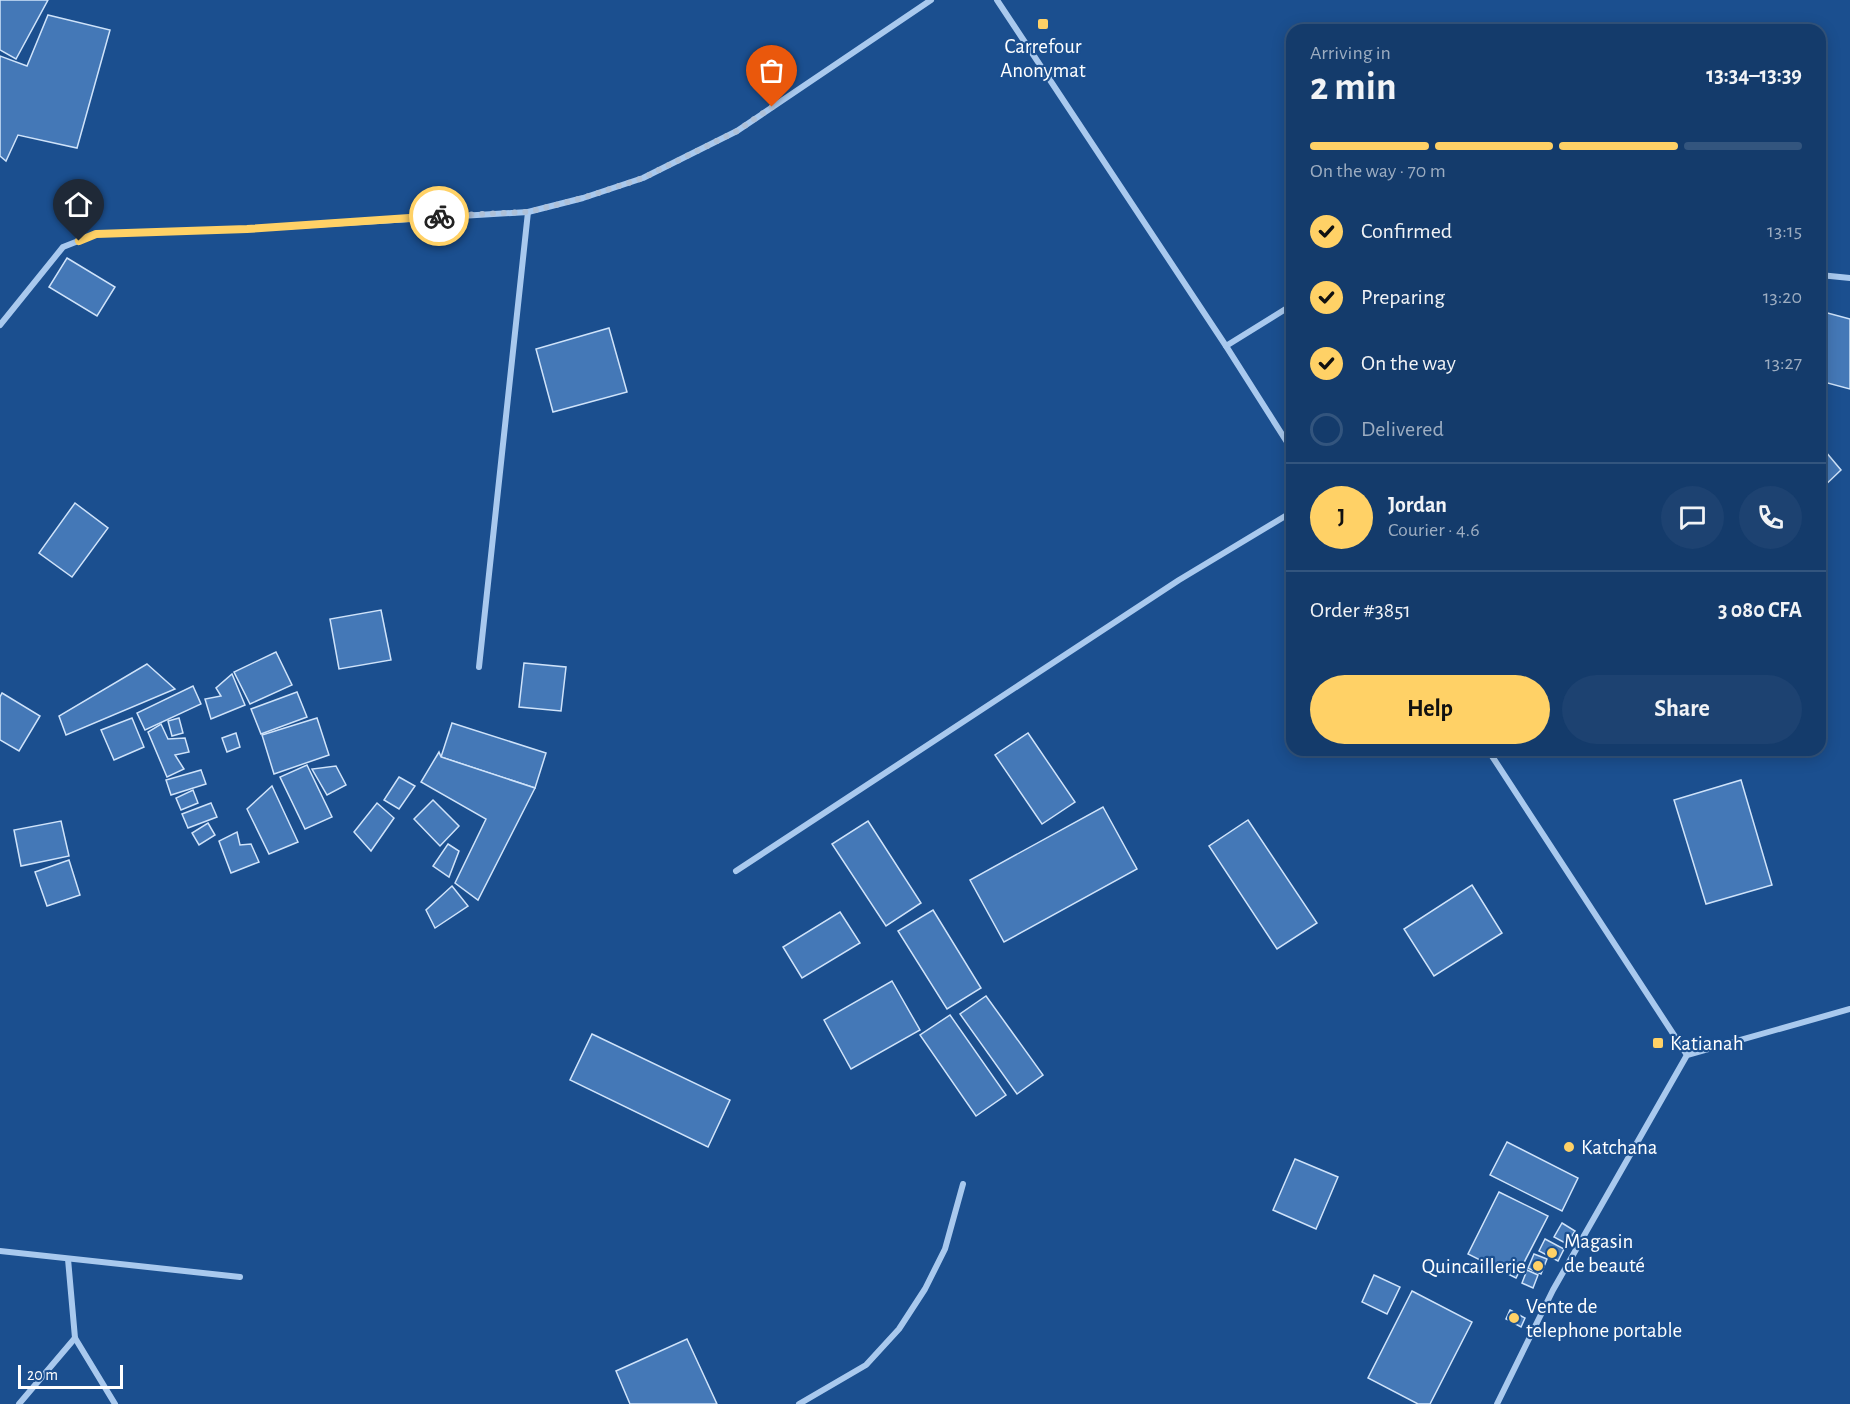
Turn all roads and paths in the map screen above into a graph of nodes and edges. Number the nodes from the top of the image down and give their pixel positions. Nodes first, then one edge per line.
1 (931, 0) edge
2 (997, 0) edge
3 (528, 212) junction
4 (1826, 276) edge
5 (1850, 278) edge
6 (1286, 309) edge
7 (0, 325) edge
8 (1226, 346) junction
9 (1286, 441) edge
10 (1286, 516) edge
11 (479, 667) dead end
12 (1492, 756) edge
13 (736, 871) dead end
14 (1850, 1009) edge
15 (1687, 1055) junction
16 (963, 1184) dead end
17 (0, 1251) edge
18 (68, 1259) junction
19 (240, 1277) dead end
20 (75, 1338) junction
21 (19, 1404) edge
22 (115, 1404) edge
23 (799, 1404) edge
24 (1497, 1404) edge

1 - 3 street
2 - 8 street
3 - 7 street
3 - 11 street
4 - 5 street
6 - 8 street
8 - 9 street
10 - 13 street
12 - 15 street
14 - 15 street
15 - 24 street
16 - 23 street
17 - 18 street
18 - 19 street
18 - 20 street
20 - 21 street
20 - 22 street

